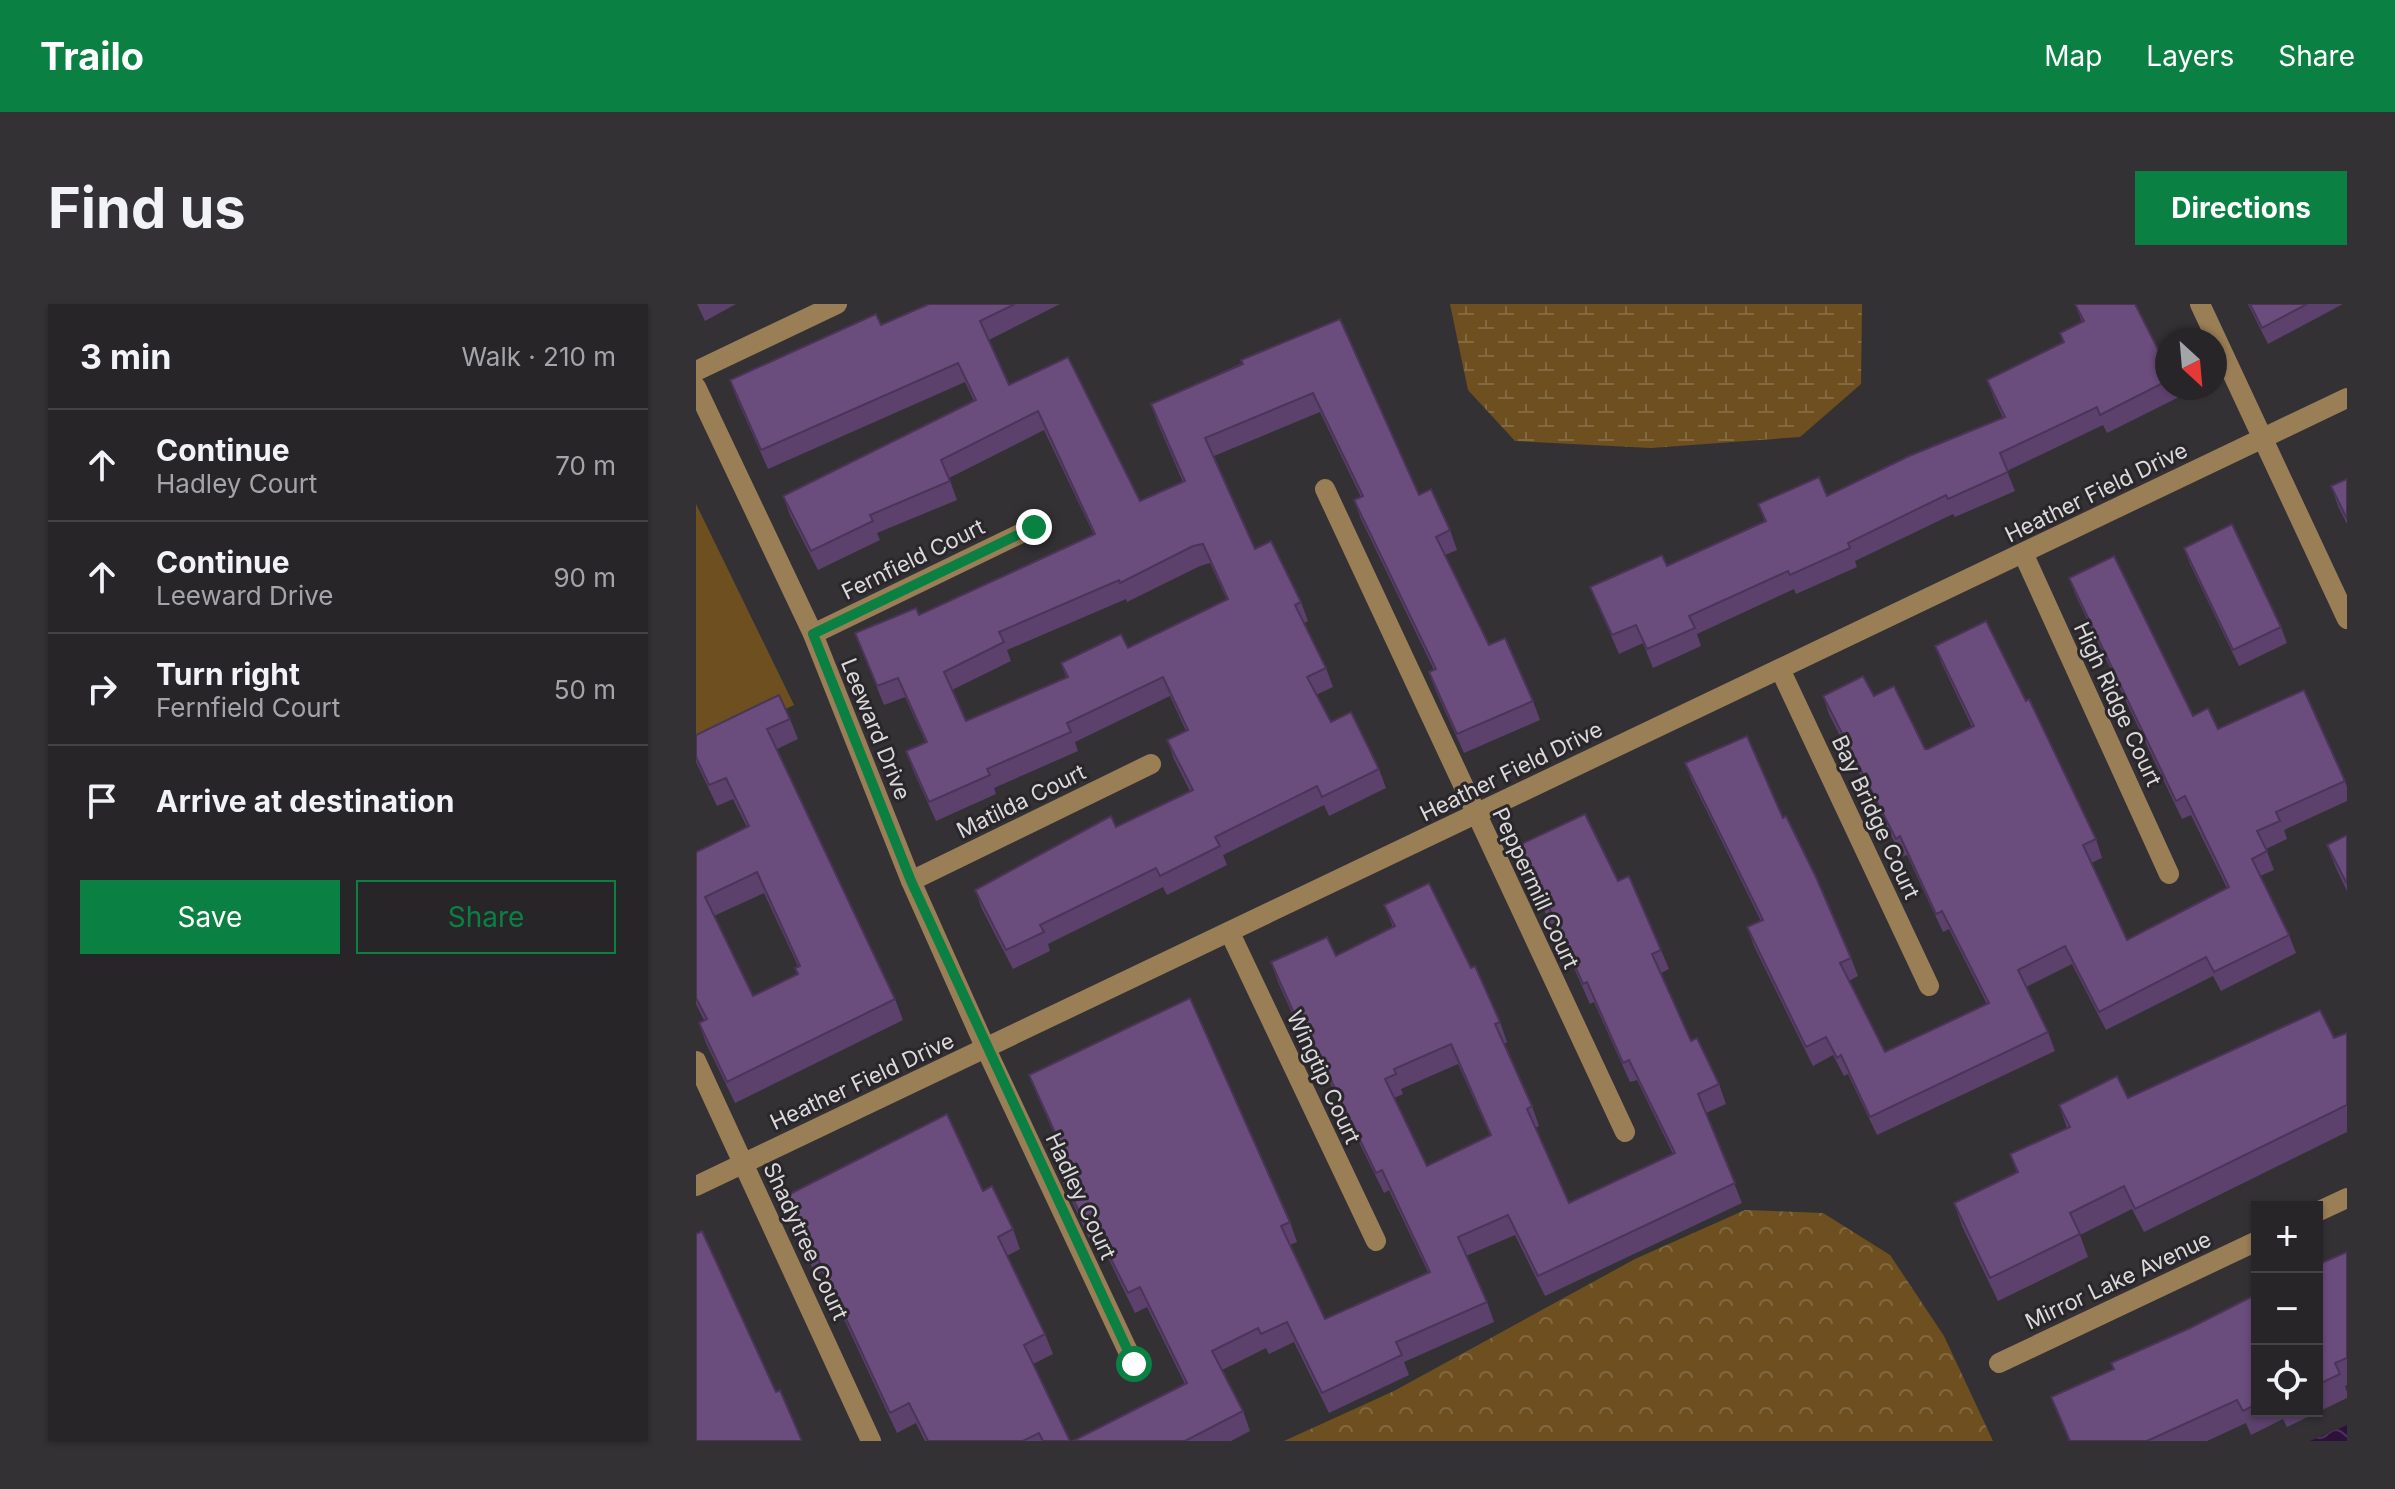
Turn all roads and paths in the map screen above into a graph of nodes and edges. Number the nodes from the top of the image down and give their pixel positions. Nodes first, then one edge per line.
1 (837, 304) edge
2 (2200, 304) edge
3 (696, 371) edge
4 (696, 387) edge
5 (2347, 398) edge
6 (2264, 438) junction
7 (1325, 489) dead end
8 (1034, 527) dead end
9 (2023, 553) junction
10 (2347, 619) edge
11 (813, 634) junction
12 (1780, 669) junction
13 (1151, 764) dead end
14 (1475, 815) junction
15 (2169, 874) dead end
16 (911, 881) junction
17 (1230, 933) junction
18 (1929, 986) dead end
19 (986, 1049) junction
20 (696, 1061) edge
21 (1625, 1132) dead end
22 (744, 1163) junction
23 (696, 1186) edge
24 (2347, 1198) edge
25 (2323, 1209) edge
26 (1376, 1241) dead end
27 (2251, 1244) edge
28 (1999, 1363) dead end
29 (1134, 1364) dead end
30 (871, 1441) edge

1 - 3 street
2 - 6 street
4 - 11 street, Leeward Drive
5 - 6 street, Heather Field Drive
6 - 9 street, Heather Field Drive
6 - 10 street
7 - 14 street, Peppermill Court
8 - 11 street, Fernfield Court
9 - 12 street, Heather Field Drive
9 - 15 street, High Ridge Court
11 - 16 street, Leeward Drive
12 - 14 street, Heather Field Drive
12 - 18 street, Bay Bridge Court
13 - 16 street, Matilda Court
14 - 17 street, Heather Field Drive
14 - 21 street, Peppermill Court
16 - 19 street, Leeward Drive
17 - 19 street, Heather Field Drive
17 - 26 street, Wingtip Court
19 - 22 street, Heather Field Drive
19 - 29 street, Hadley Court
20 - 22 street, Shadytree Court
22 - 23 street, Heather Field Drive
22 - 30 street, Shadytree Court
24 - 25 street
27 - 28 street, Mirror Lake Avenue

